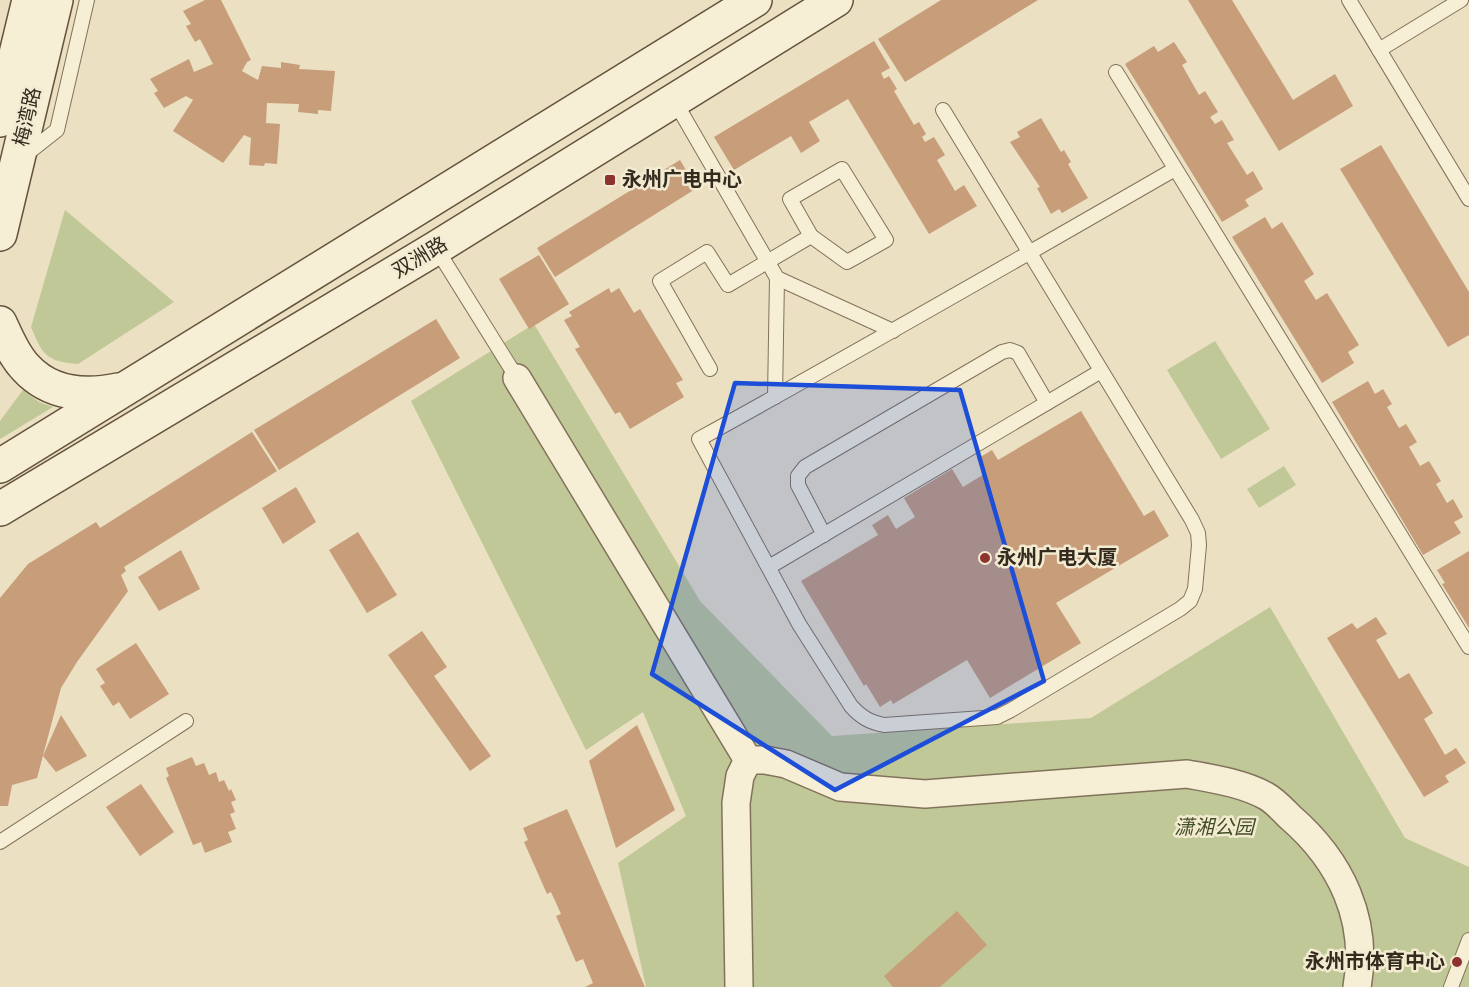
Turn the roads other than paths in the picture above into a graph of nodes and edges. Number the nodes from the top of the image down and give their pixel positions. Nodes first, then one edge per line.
1 (29, 0) edge
2 (56, 0) edge
3 (87, 0) edge
4 (754, 0) edge
5 (836, 0) edge
6 (1349, 0) edge
7 (1461, 0) edge
8 (1379, 50) junction
9 (1116, 72) dead end
10 (674, 100) junction
11 (943, 110) dead end
12 (0, 120) edge
13 (17, 161) junction
14 (1175, 169) junction
15 (1469, 199) edge
16 (0, 234) edge
17 (811, 236) junction
18 (436, 248) junction
19 (1029, 253) junction
20 (768, 261) junction
21 (777, 278) junction
22 (0, 323) edge
23 (231, 323) junction
24 (893, 331) junction
25 (252, 358) junction
26 (710, 369) dead end
27 (1101, 371) junction
28 (517, 378) joint
29 (128, 387) junction
30 (775, 397) junction
31 (1047, 403) junction
32 (0, 466) edge
33 (0, 509) edge
34 (824, 535) junction
35 (769, 567) junction
36 (1469, 647) edge
37 (186, 720) dead end
38 (748, 760) junction
39 (0, 842) edge
40 (1469, 940) edge
41 (739, 987) edge
42 (1356, 987) edge
43 (1451, 987) edge

1 - 12 main road, 梅湾路
2 - 13 main road, 梅湾路
3 - 13 lane
4 - 23 main road
5 - 10 main road, 双洲路
6 - 8 lane
7 - 8 lane
8 - 15 lane
9 - 14 lane
10 - 18 main road, 双洲路
10 - 20 lane
11 - 19 lane
13 - 16 main road, 梅湾路
14 - 19 lane
14 - 36 lane
17 - 17 lane
17 - 20 lane
18 - 25 main road, 双洲路
18 - 28 lane
19 - 24 lane
19 - 27 lane
20 - 21 lane
20 - 26 lane
21 - 24 lane
21 - 30 lane
22 - 29 main road
23 - 25 main road
23 - 29 main road
24 - 30 lane
25 - 33 main road, 双洲路
27 - 31 lane
27 - 35 lane
28 - 38 street
29 - 32 main road
30 - 35 lane
31 - 34 lane
31 - 34 lane
34 - 35 lane
37 - 39 lane
38 - 41 street
38 - 42 street
40 - 43 lane

